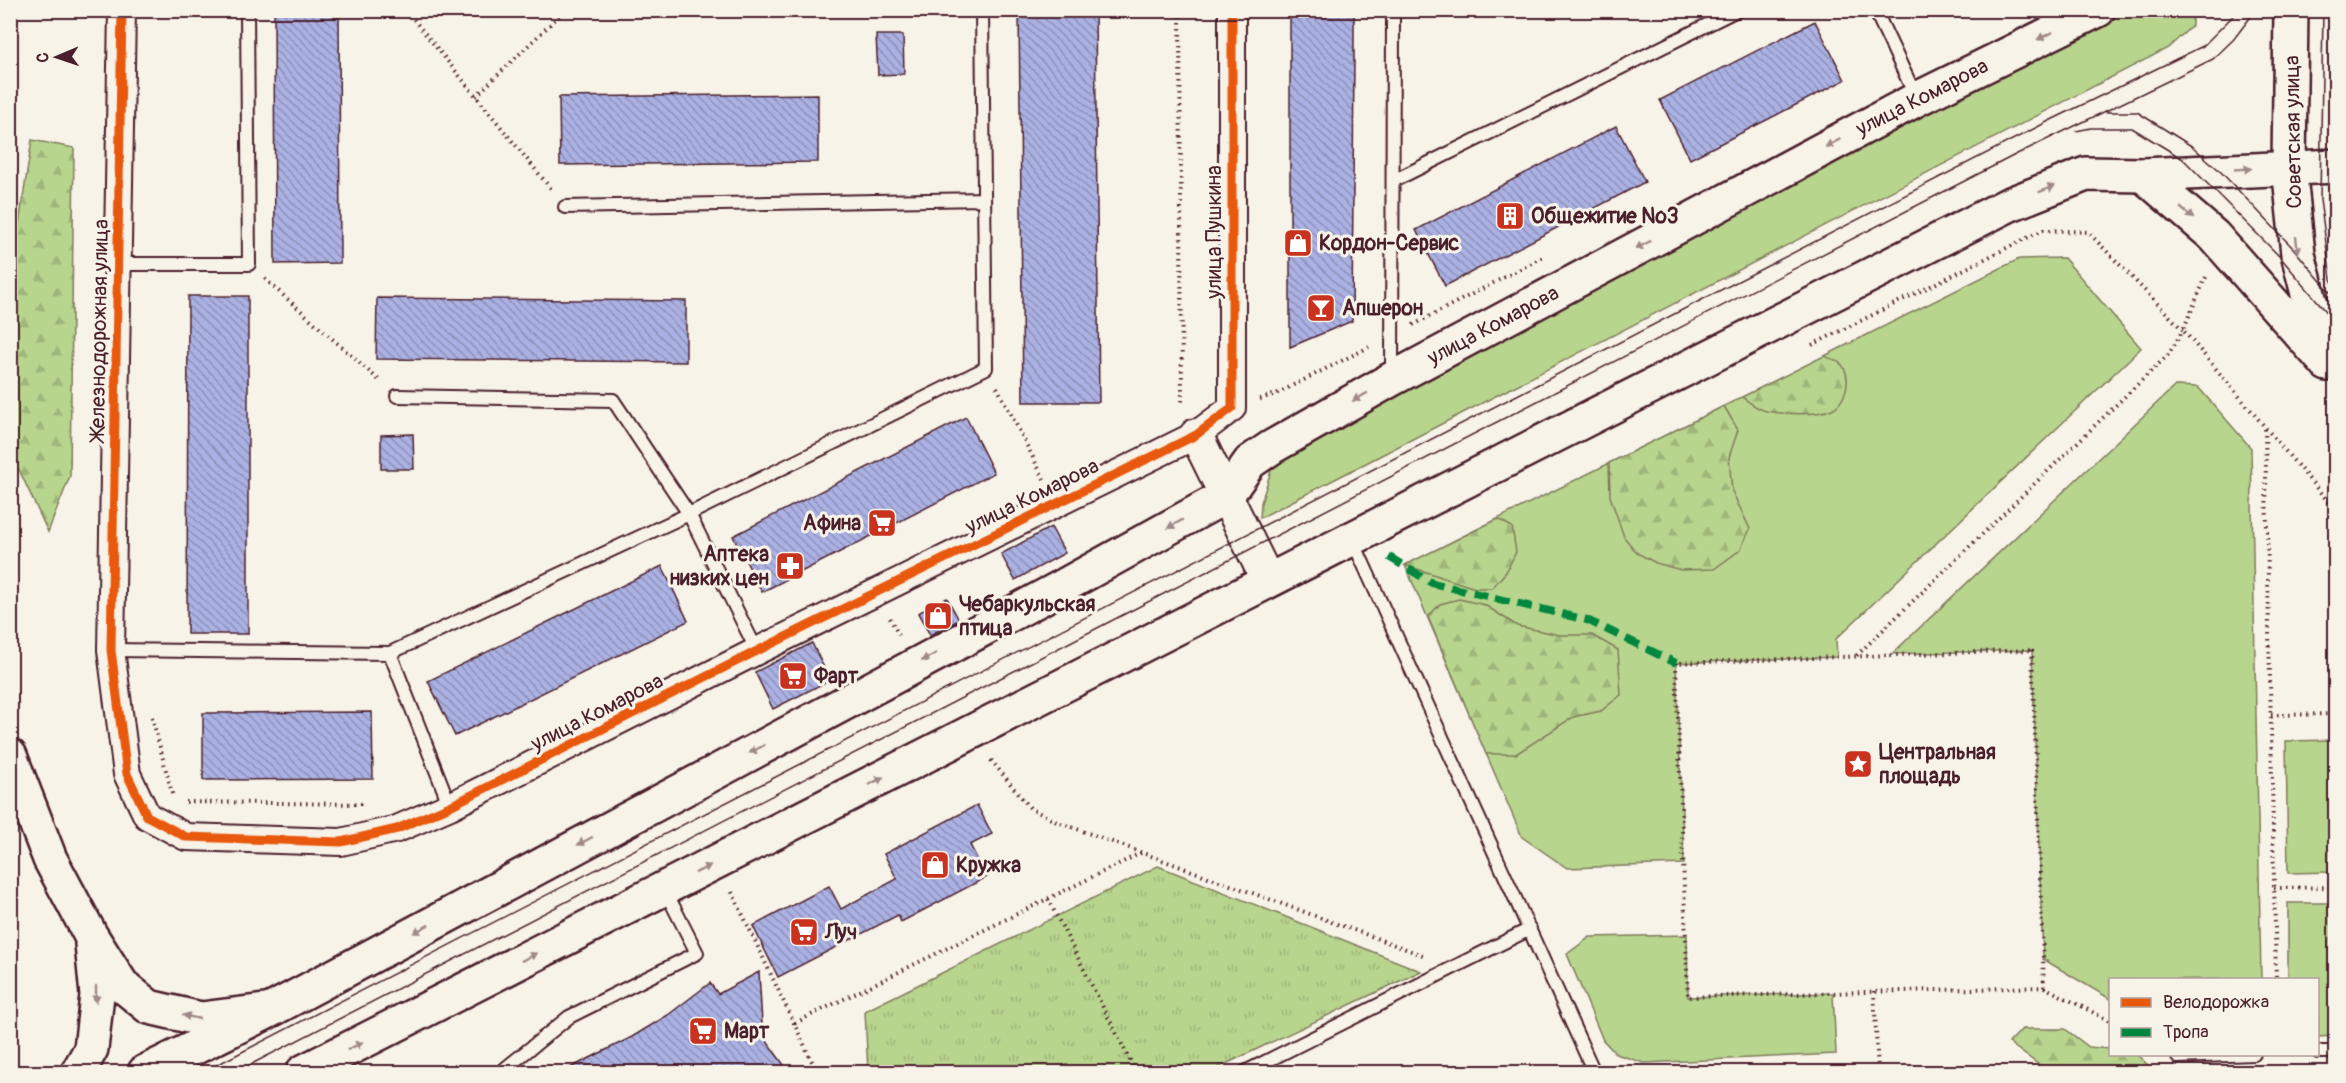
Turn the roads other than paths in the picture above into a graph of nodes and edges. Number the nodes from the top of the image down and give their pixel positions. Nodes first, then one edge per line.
1 (122, 10) edge
2 (247, 10) edge
3 (982, 10) edge
4 (1232, 10) edge
5 (1711, 10) edge
6 (1737, 10) edge
7 (1875, 10) edge
8 (2098, 10) edge
9 (2291, 10) edge
10 (1393, 12) dead end
11 (1711, 24) junction
12 (1917, 99) junction
13 (2289, 166) junction
14 (2336, 166) edge
15 (2143, 175) junction
16 (1393, 181) junction
17 (983, 199) junction
18 (565, 207) road end
19 (119, 264) junction
20 (2336, 354) edge
21 (2336, 373) edge
22 (1392, 379) junction
23 (397, 396) road end
24 (1189, 422) junction
25 (1226, 496) junction
26 (689, 514) junction
27 (1352, 539) junction
28 (1268, 581) junction
29 (111, 650) junction
30 (757, 651) junction
31 (390, 653) junction
32 (10, 756) edge
33 (450, 806) junction
34 (10, 821) edge
35 (50, 859) junction
36 (664, 889) junction
37 (1530, 930) junction
38 (91, 936) junction
39 (269, 1011) junction
40 (2319, 1052) edge
41 (2336, 1052) edge
42 (2203, 1056) edge
43 (2178, 1057) dead end
44 (78, 1072) edge
45 (145, 1072) edge
46 (303, 1072) edge
47 (501, 1072) edge
48 (1245, 1072) edge
49 (1594, 1072) edge

1 - 19 street, Железнодорожная улица
2 - 19 lane
3 - 17 lane
4 - 24 street, улица Пушкина
5 - 11 lane
6 - 11 lane
7 - 12 lane
8 -> 12 main road, улица Комарова
9 - 13 main road, Советская улица
10 - 16 lane
11 - 16 lane
12 -> 22 main road, улица Комарова
13 - 14 main road
15 -> 13 main road
13 -> 20 main road, Советская улица
15 -> 21 main road
27 -> 15 main road
16 - 22 lane
17 - 18 lane
17 - 26 lane
19 - 29 street, Железнодорожная улица
22 -> 25 main road, улица Комарова
23 - 26 lane
24 - 25 street
24 - 30 street, улица Комарова
25 - 28 street
25 -> 39 main road, улица Комарова
26 - 30 lane
26 - 31 lane
27 - 28 main road
27 - 37 lane
36 -> 28 main road
29 - 31 lane
29 - 33 street, улица Комарова
30 - 33 street, улица Комарова
31 - 33 lane
32 - 35 main road
34 - 35 main road
35 - 38 main road
46 -> 36 main road
36 - 47 lane
37 - 48 lane
37 - 49 lane
39 -> 38 main road
38 -> 44 main road
39 - 45 main road, улица Комарова
40 - 41 lane
42 - 43 lane

